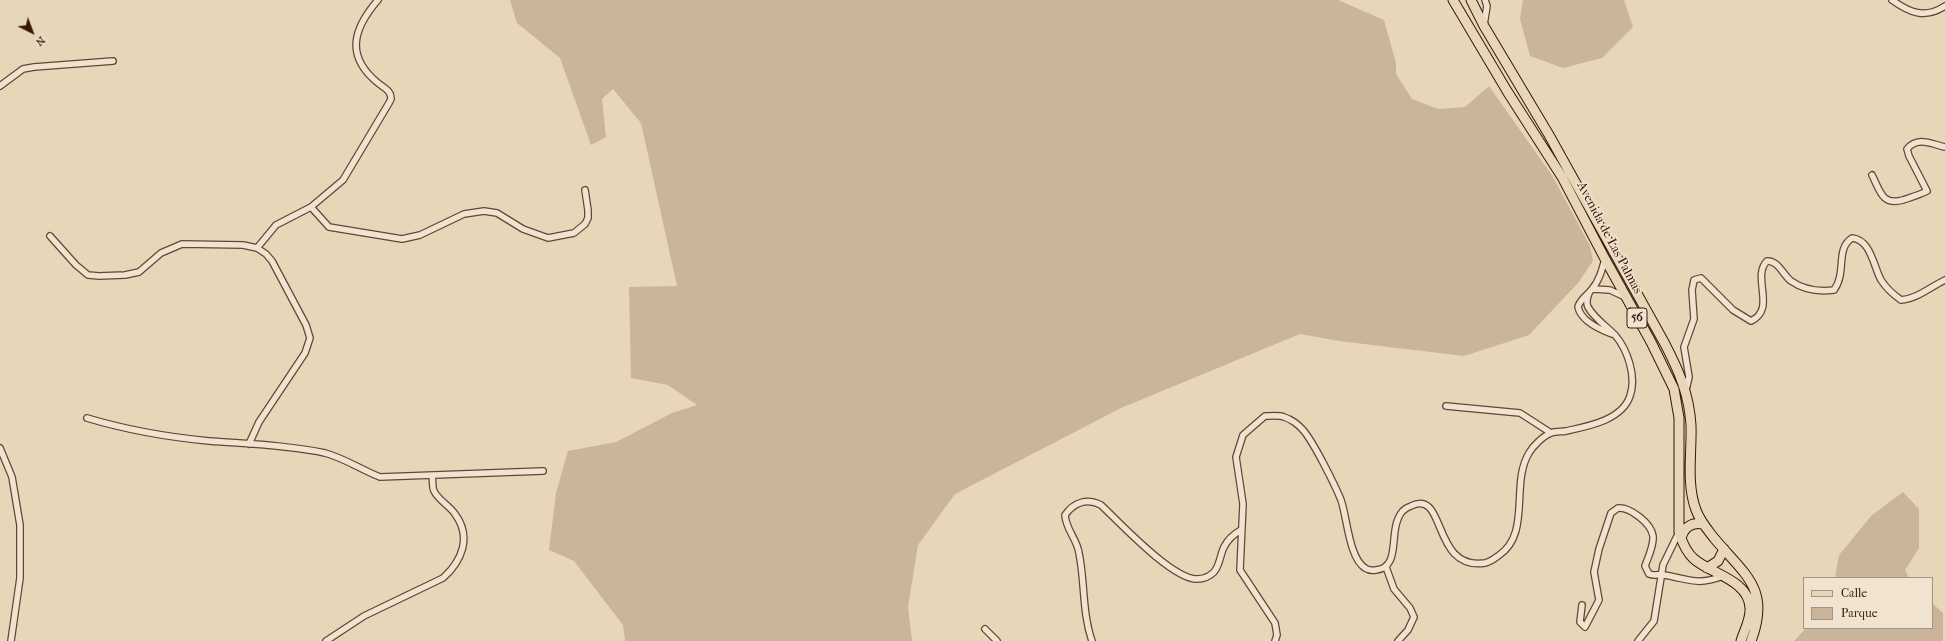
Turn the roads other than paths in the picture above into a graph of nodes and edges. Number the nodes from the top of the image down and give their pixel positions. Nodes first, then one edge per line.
1 (378, 0) edge
2 (1453, 0) edge
3 (1471, 0) edge
4 (1485, 0) edge
5 (1892, 0) edge
6 (1945, 6) edge
7 (1484, 26) junction
8 (113, 61) dead end
9 (0, 86) edge
10 (1945, 147) edge
11 (1872, 175) dead end
12 (585, 190) dead end
13 (311, 207) junction
14 (50, 236) dead end
15 (257, 248) junction
16 (1604, 259) junction
17 (1945, 280) edge
18 (1591, 291) junction
19 (1625, 297) junction
20 (1614, 335) junction
21 (1686, 390) junction
22 (1446, 406) dead end
23 (87, 418) dead end
24 (1551, 433) junction
25 (249, 444) junction
26 (0, 448) edge
27 (542, 471) dead end
28 (432, 476) junction
29 (1703, 524) junction
30 (1241, 530) junction
31 (1680, 535) junction
32 (1724, 549) junction
33 (1386, 567) junction
34 (1707, 568) junction
35 (1662, 574) junction
36 (1722, 576) junction
37 (1582, 605) dead end
38 (985, 629) dead end
39 (11, 641) edge
40 (326, 641) edge
41 (998, 641) edge
42 (1092, 641) edge
43 (1275, 641) edge
44 (1398, 641) edge
45 (1638, 641) edge
46 (1741, 641) edge
47 (1751, 641) edge

1 - 13 street
2 - 16 main road, Avenida de Las Palmas / 56
3 - 7 main road, Avenida de Las Palmas / 56
4 - 7 street
5 - 6 street
7 - 21 main road, Avenida de Las Palmas / 56
8 - 9 street
10 - 11 street
12 - 13 street
13 - 15 street
14 - 15 street
15 - 25 street
16 - 18 street
16 - 19 main road, Avenida de Las Palmas / 56
17 - 21 street
18 - 19 street
18 - 20 street
18 - 20 street
19 - 31 main road, Avenida de Las Palmas / 56
20 - 24 street
21 - 29 main road, Avenida de Las Palmas / 56
22 - 24 street
23 - 25 street
24 - 33 street
25 - 28 street
26 - 39 street
27 - 28 street
28 - 40 street
29 - 31 main road
29 - 32 main road, Avenida de Las Palmas / 56
30 - 33 street
30 - 42 street
30 - 43 street
31 - 34 main road
31 - 35 street
32 - 34 main road
32 - 47 main road, Avenida de Las Palmas / 56
33 - 44 street
34 - 36 main road
35 - 36 street
35 - 37 street
35 - 45 street
36 - 46 main road
38 - 41 street

